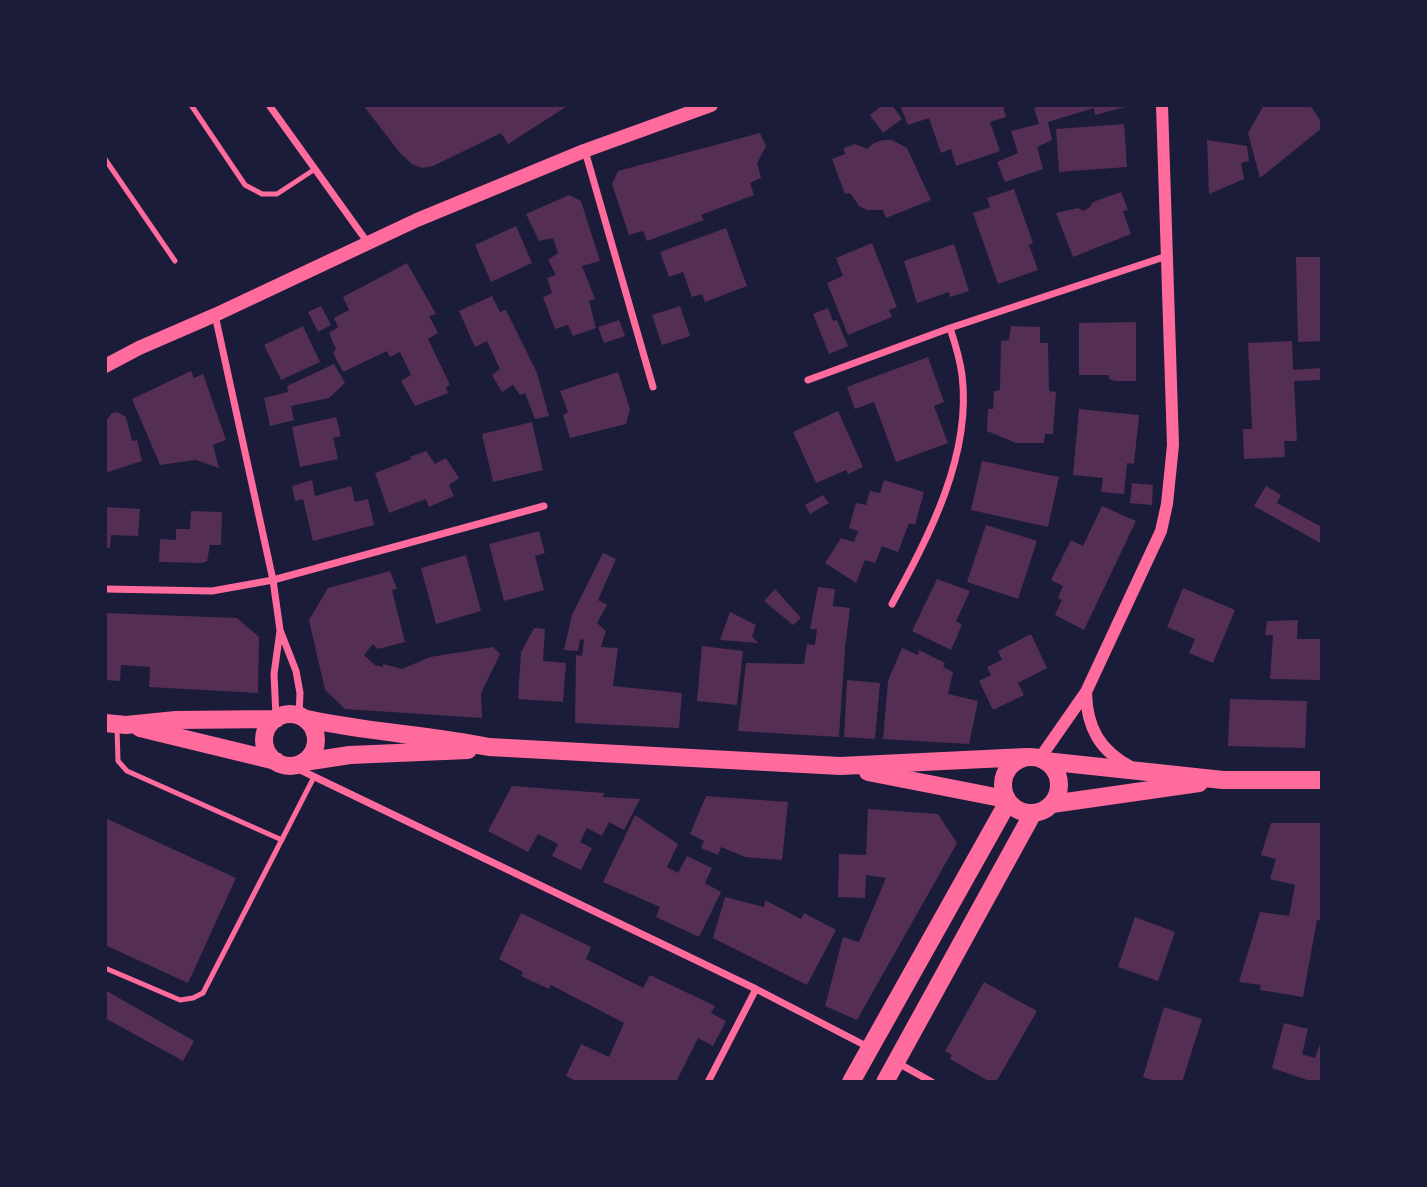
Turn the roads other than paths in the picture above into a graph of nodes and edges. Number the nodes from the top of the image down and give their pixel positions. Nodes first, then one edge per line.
1 (191, 105) edge
2 (269, 105) edge
3 (711, 105) edge
4 (1162, 105) edge
5 (584, 151) junction
6 (105, 159) edge
7 (315, 169) junction
8 (368, 243) junction
9 (1167, 256) junction
10 (175, 261) dead end
11 (215, 315) junction
12 (950, 328) junction
13 (139, 348) junction
14 (105, 357) edge
15 (105, 366) edge
16 (808, 380) dead end
17 (653, 387) dead end
18 (544, 506) dead end
19 (273, 580) junction
20 (105, 589) edge
21 (892, 604) dead end
22 (280, 630) junction
23 (1086, 692) junction
24 (303, 717) junction
25 (276, 719) junction
26 (116, 724) edge
27 (489, 747) junction
28 (1037, 759) junction
29 (297, 766) junction
30 (840, 766) junction
31 (1135, 769) junction
32 (1223, 780) junction
33 (1322, 780) edge
34 (1007, 800) junction
35 (1052, 804) junction
36 (1033, 813) junction
37 (282, 840) junction
38 (105, 968) edge
39 (756, 989) junction
40 (870, 1048) junction
41 (896, 1061) junction
42 (708, 1082) edge
43 (851, 1082) edge
44 (885, 1082) edge
45 (932, 1082) edge

1 - 7 lane
2 - 7 street
3 - 5 main road
4 - 9 street
5 - 8 main road
5 - 17 street
6 - 10 lane
7 - 8 street
8 - 11 main road
9 - 12 street
9 - 23 street
11 - 13 main road
11 - 19 street
12 - 16 street
12 - 21 street
13 - 14 main road
13 - 15 main road
18 - 19 street
19 - 20 street
19 - 22 street
22 - 24 street
22 - 25 street
23 - 28 street
23 - 31 street
24 - 25 main road
24 - 27 main road
24 - 29 main road
25 - 26 main road
25 - 29 main road
26 - 29 main road
26 - 37 lane
27 - 29 main road
27 - 30 main road
28 - 30 main road
28 - 31 main road
28 - 34 main road
28 - 35 main road
29 - 37 lane
29 - 39 street
30 - 34 main road
31 - 32 main road
32 - 33 main road
32 - 35 main road
34 - 36 main road
34 - 40 main road
35 - 36 main road
36 - 41 main road
37 - 38 lane
39 - 40 street
39 - 42 street
40 - 43 main road
41 - 44 main road
41 - 45 street

